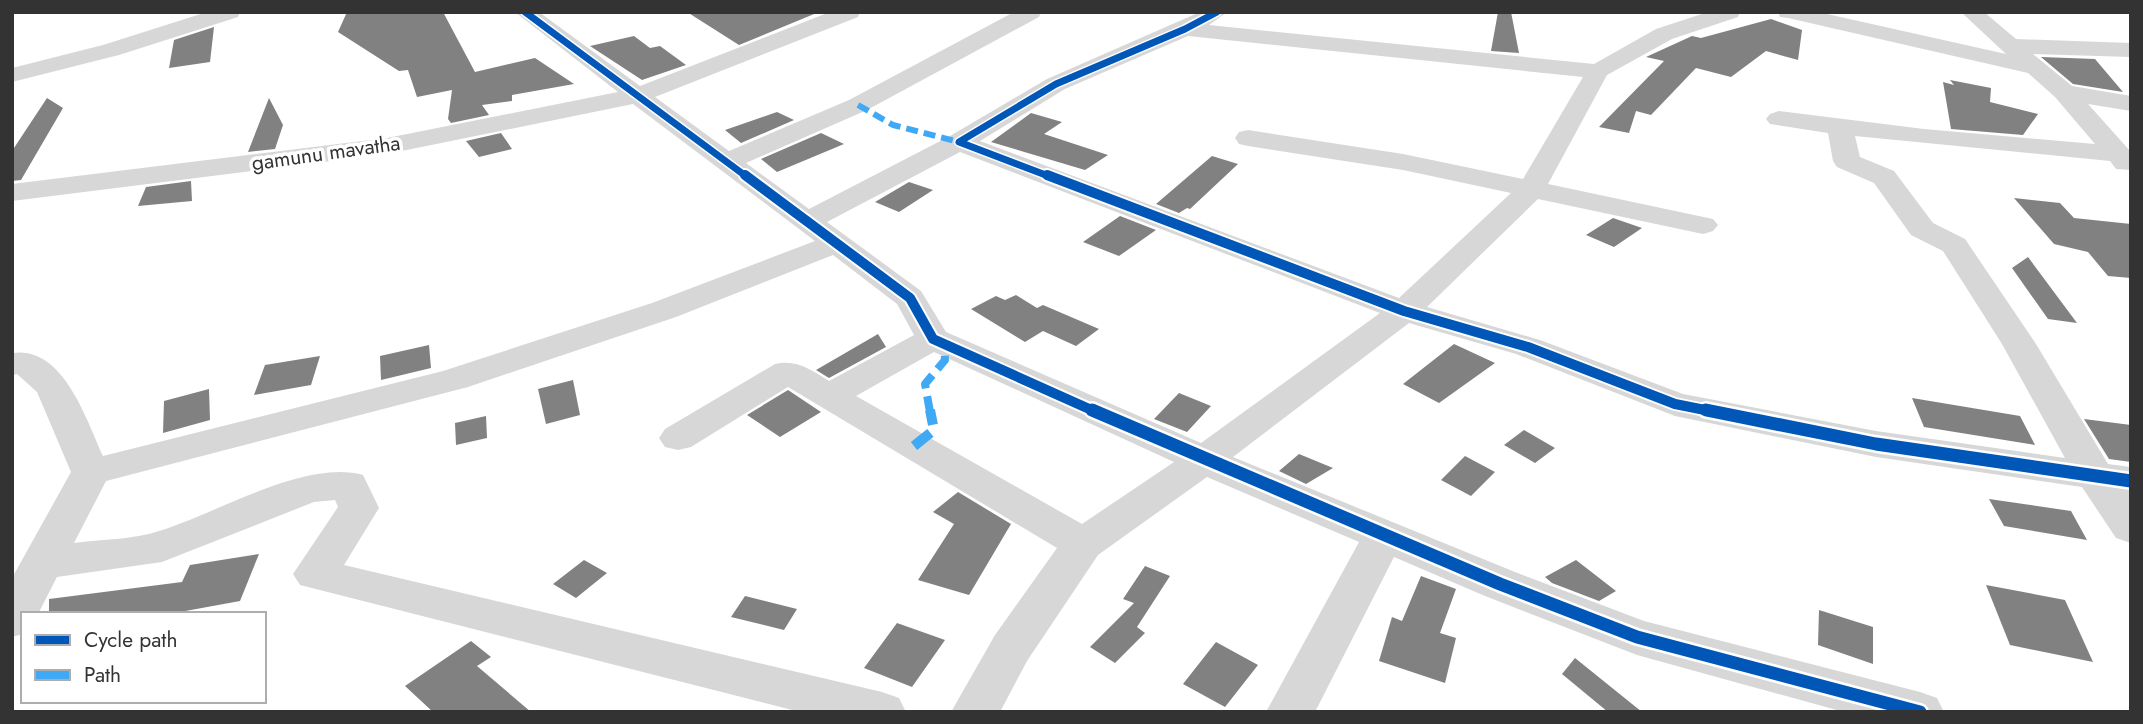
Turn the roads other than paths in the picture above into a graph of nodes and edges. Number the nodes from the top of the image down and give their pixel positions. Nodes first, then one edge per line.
1 (230, 12) edge
2 (525, 12) edge
3 (850, 12) edge
4 (1031, 12) edge
5 (1217, 12) edge
6 (1730, 12) edge
7 (1788, 12) edge
8 (1971, 12) edge
9 (1185, 29) junction
10 (2011, 46) junction
11 (2131, 50) edge
12 (2037, 68) junction
13 (1598, 71) junction
14 (12, 75) edge
15 (2064, 92) junction
16 (636, 96) junction
17 (2131, 104) edge
18 (1779, 120) dead end
19 (1840, 127) junction
20 (1248, 138) dead end
21 (959, 142) junction
22 (2125, 161) edge
23 (726, 162) junction
24 (1531, 190) junction
25 (12, 193) edge
26 (808, 221) junction
27 (1703, 225) dead end
28 (838, 243) junction
29 (1404, 311) junction
30 (933, 339) junction
31 (12, 364) edge
32 (829, 396) junction
33 (678, 438) dead end
34 (1204, 460) junction
35 (91, 472) junction
36 (2113, 479) edge
37 (2131, 528) edge
38 (1384, 535) junction
39 (1083, 544) junction
40 (42, 563) junction
41 (12, 620) edge
42 (882, 712) edge
43 (975, 712) edge
44 (1290, 712) edge
45 (1920, 712) edge

1 - 14 street
2 - 16 street
3 - 16 street, gamunu mavatha
4 - 23 street
5 - 9 street
6 - 13 street
7 - 12 street
8 - 10 street
9 - 13 street
9 - 21 street
10 - 11 street
10 - 12 street
12 - 15 street
13 - 24 street
15 - 17 street
15 - 22 street
16 - 23 street
16 - 25 street, gamunu mavatha
18 - 19 street
19 - 22 street
19 - 36 street
20 - 24 street
21 - 26 street
21 - 29 street
23 - 26 street
24 - 27 street
24 - 29 street
26 - 28 street
28 - 30 street
28 - 35 street
29 - 34 street
29 - 36 street
30 - 32 street
30 - 34 street
31 - 35 street
32 - 33 street
32 - 39 street
34 - 38 street
34 - 39 street
35 - 40 street
36 - 37 street
38 - 44 street
38 - 45 street
39 - 43 street
40 - 41 street
40 - 42 street

